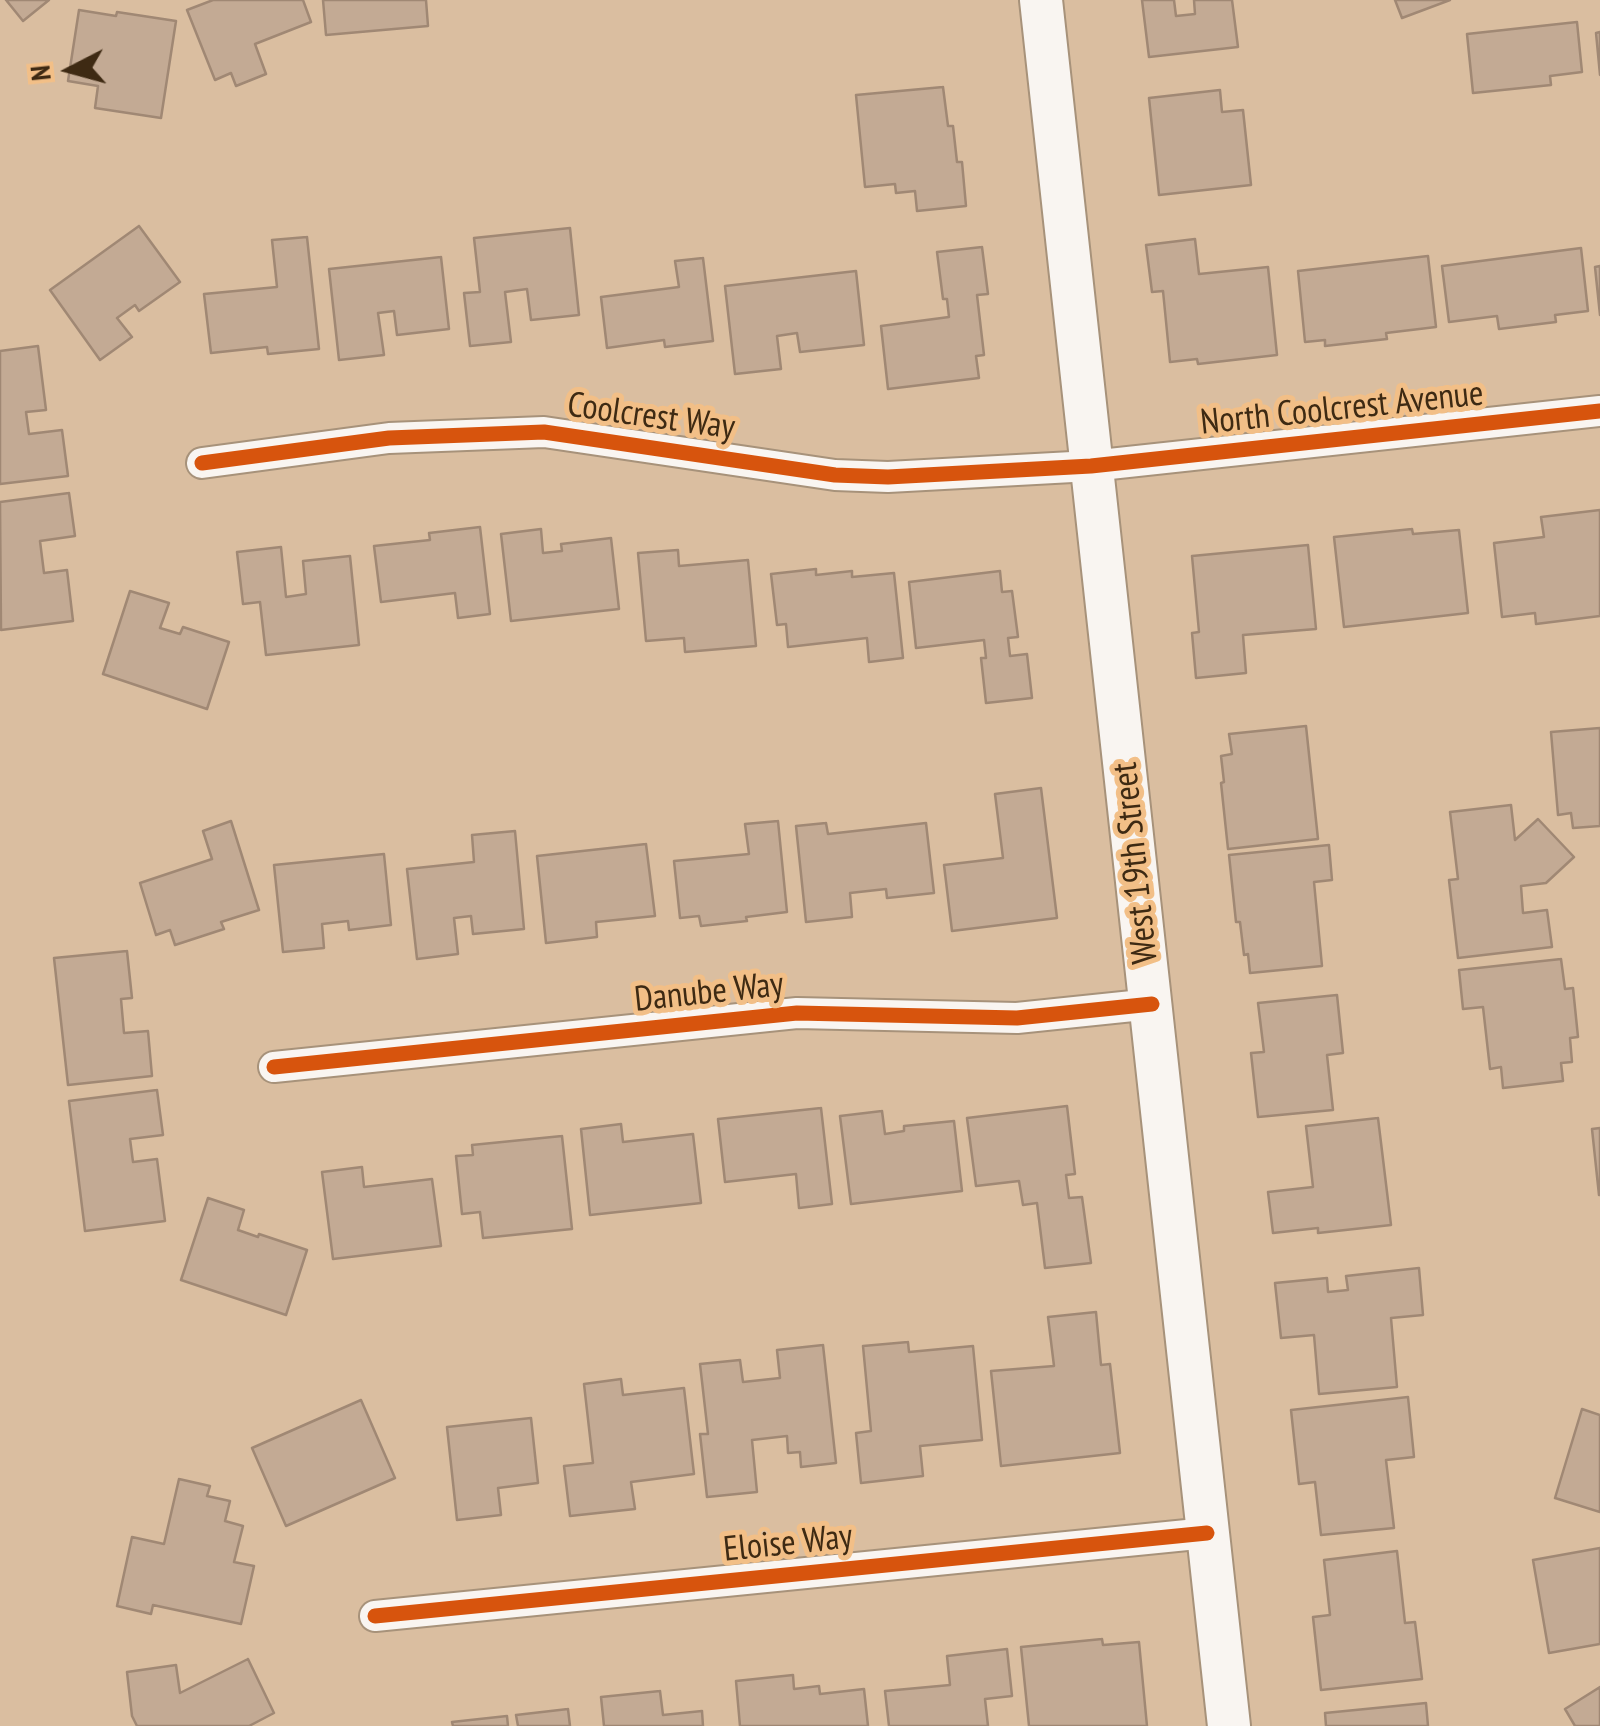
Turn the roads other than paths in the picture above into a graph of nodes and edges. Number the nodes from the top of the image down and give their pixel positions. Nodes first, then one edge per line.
1 (1041, 0) edge
2 (1600, 411) edge
3 (202, 464) dead end
4 (1091, 466) junction
5 (1152, 1004) junction
6 (274, 1067) dead end
7 (1207, 1532) junction
8 (376, 1616) dead end
9 (1228, 1726) edge

1 - 4 main road, West 19th Street
2 - 4 street, North Coolcrest Avenue
3 - 4 street, Coolcrest Way
4 - 5 main road, West 19th Street
5 - 6 street, Danube Way
5 - 7 main road, West 19th Street
7 - 8 street, Eloise Way
7 - 9 main road, West 19th Street

